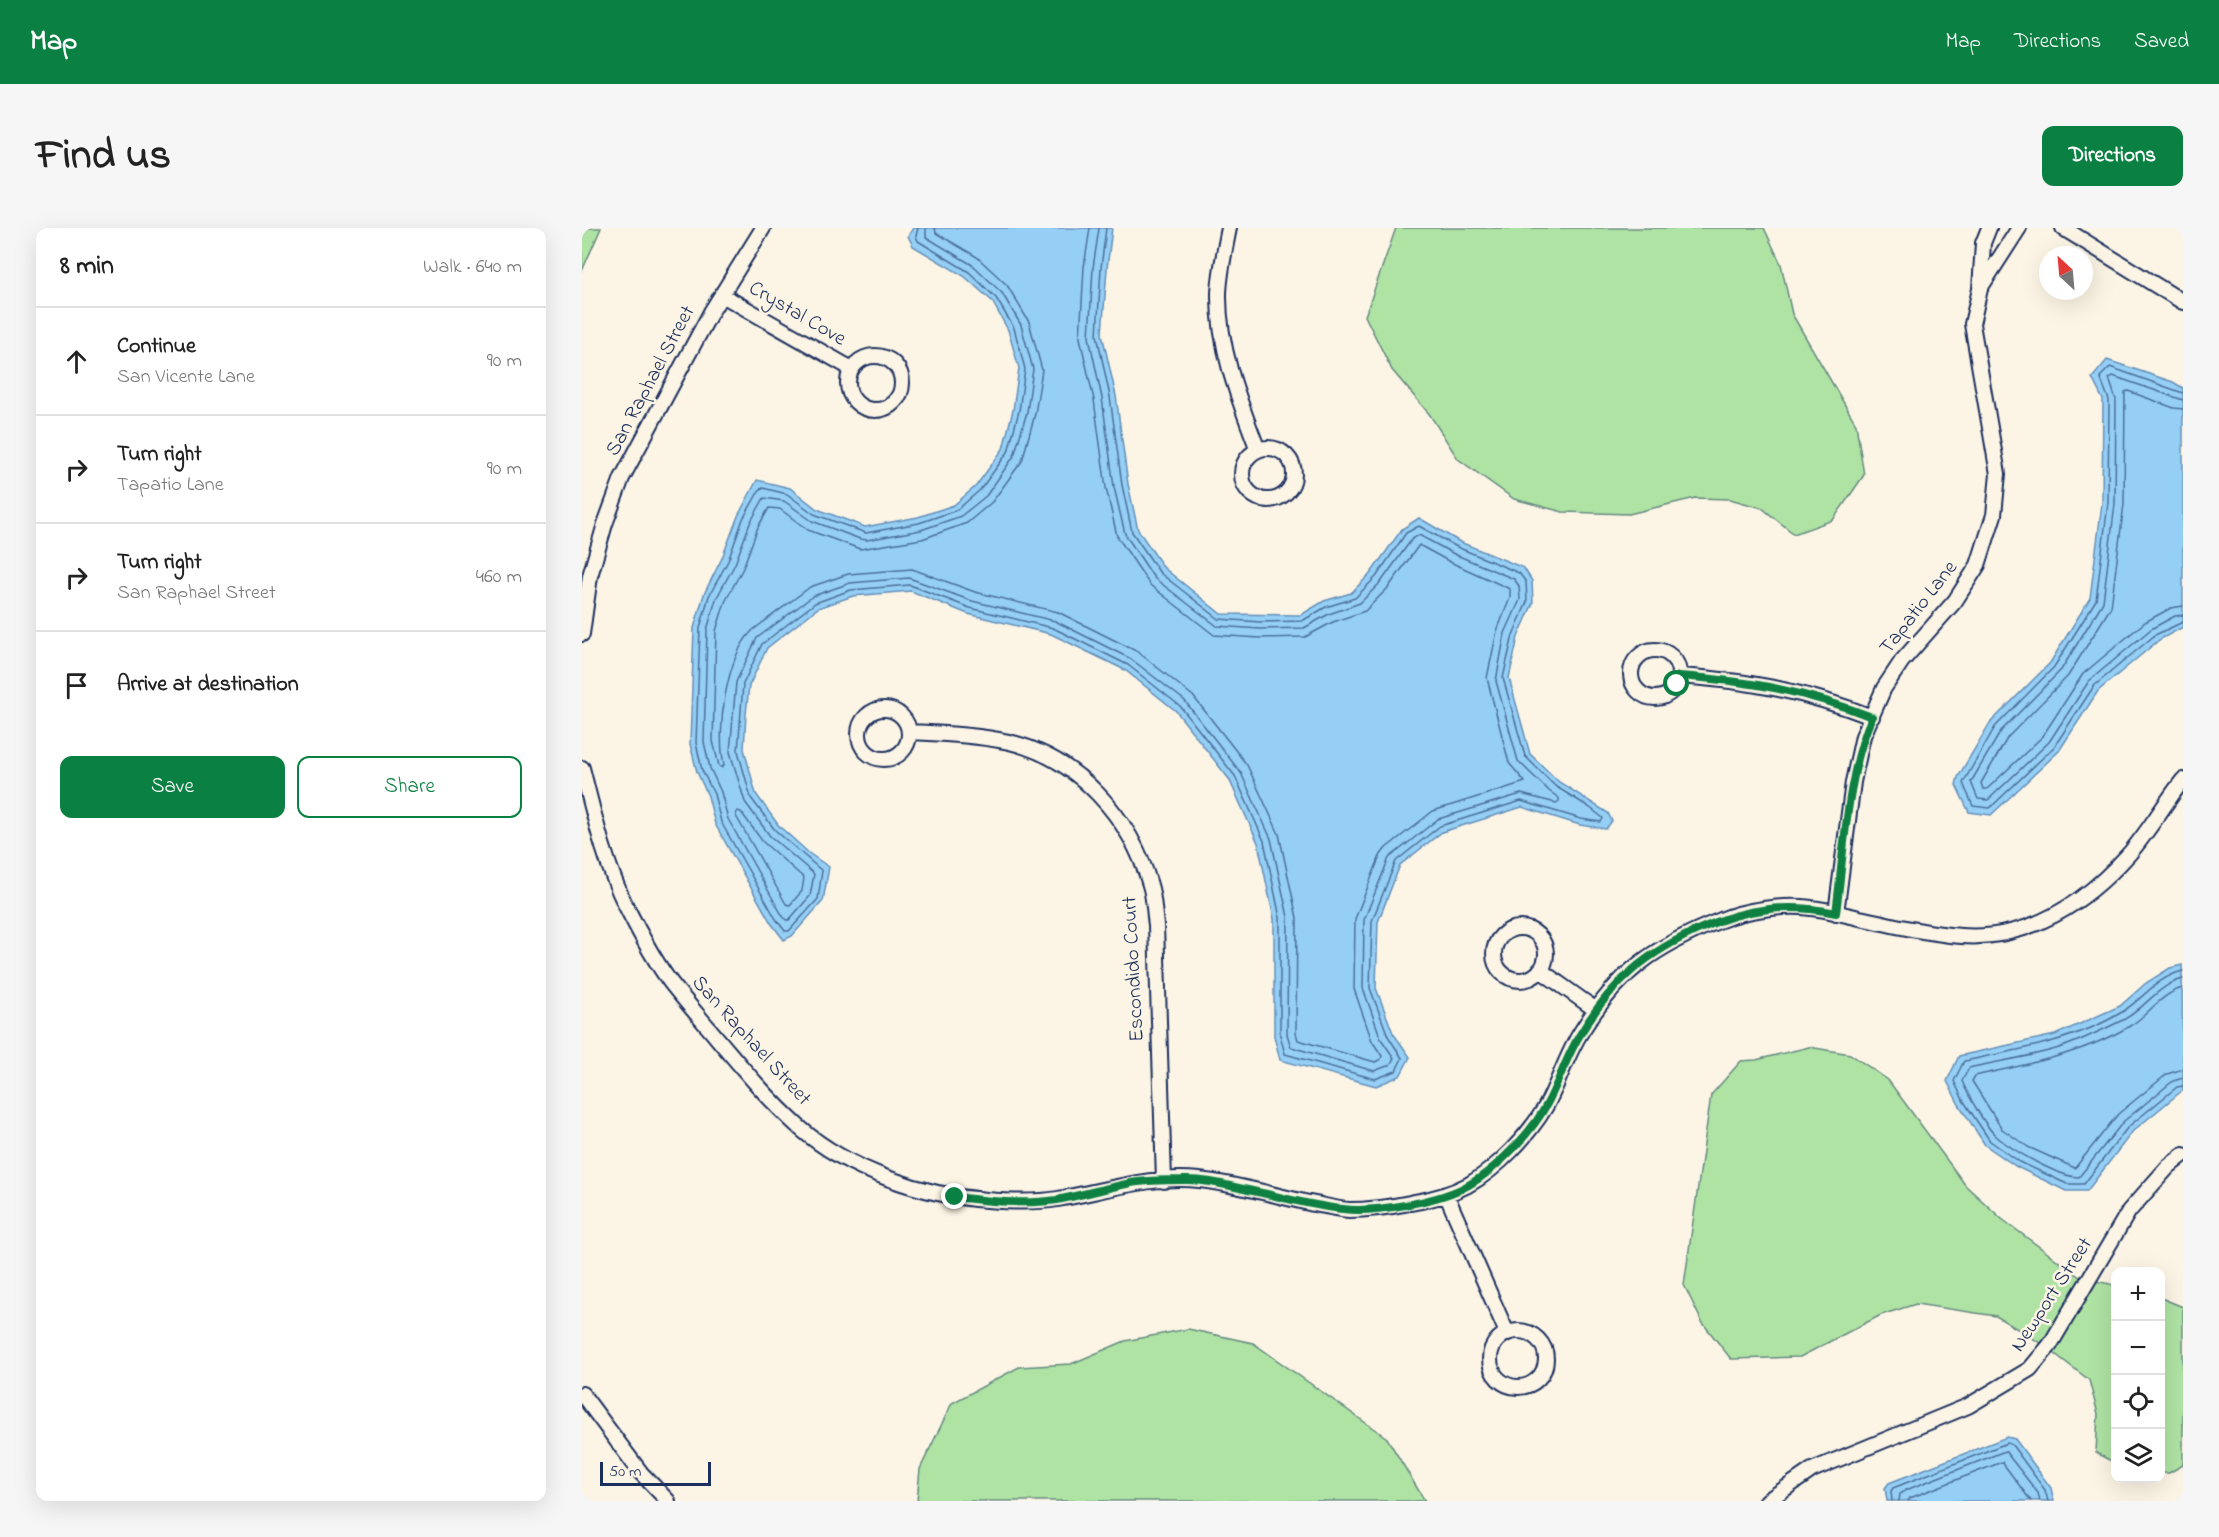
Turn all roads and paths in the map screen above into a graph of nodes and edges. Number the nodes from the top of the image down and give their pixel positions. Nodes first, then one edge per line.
1 (763, 228) edge
2 (1229, 228) edge
3 (1989, 228) edge
4 (2019, 228) edge
5 (2063, 228) edge
6 (1980, 289) junction
7 (722, 295) junction
8 (2183, 302) edge
9 (852, 369) junction
10 (1258, 450) dead end
11 (582, 634) edge
12 (1679, 676) dead end
13 (1872, 717) junction
14 (910, 732) dead end
15 (582, 768) edge
16 (2183, 780) edge
17 (1836, 913) junction
18 (1540, 970) dead end
19 (1596, 1010) junction
20 (2183, 1155) edge
21 (1164, 1181) junction
22 (1446, 1194) junction
23 (1507, 1334) junction
24 (582, 1394) edge
25 (668, 1501) edge
26 (1767, 1501) edge

1 - 7 street, San Raphael Street
2 - 10 street
3 - 6 street
4 - 6 street
5 - 8 street
6 - 13 street, Tapatio Lane
7 - 9 street, Crystal Cove
7 - 11 street, San Raphael Street
9 - 9 street
12 - 13 street
13 - 17 street, Tapatio Lane
14 - 21 street, Escondido Court
15 - 21 street, San Raphael Street
16 - 17 street, San Raphael Street
17 - 19 street, San Raphael Street
18 - 19 street
19 - 22 street, San Raphael Street
20 - 26 street, Newport Street
21 - 22 street, San Raphael Street
22 - 23 street
23 - 23 street
24 - 25 street

